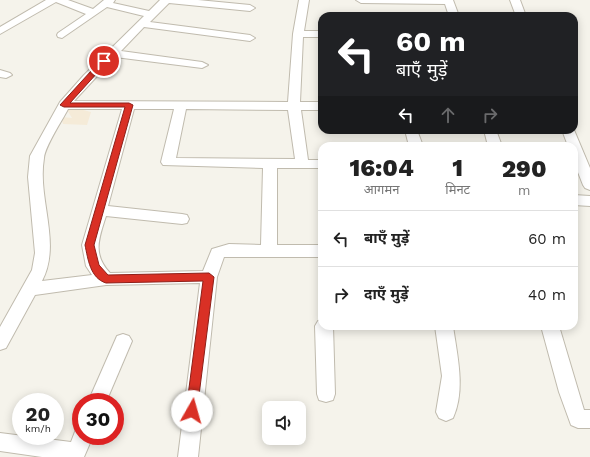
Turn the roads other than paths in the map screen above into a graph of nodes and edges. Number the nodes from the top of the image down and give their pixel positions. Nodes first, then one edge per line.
1 (53, 0) edge
2 (59, 0) edge
3 (167, 0) edge
4 (304, 0) edge
5 (361, 0) edge
6 (515, 0) edge
7 (448, 1) edge
8 (108, 2) edge
9 (250, 8) dead end
10 (452, 12) edge
11 (520, 12) edge
12 (94, 13) junction
13 (146, 19) junction
14 (0, 31) edge
15 (298, 34) junction
16 (318, 34) edge
17 (62, 35) dead end
18 (250, 38) dead end
19 (113, 53) junction
20 (202, 65) dead end
21 (64, 105) junction
22 (129, 105) junction
23 (181, 106) junction
24 (294, 106) junction
25 (318, 106) edge
26 (578, 155) edge
27 (270, 163) junction
28 (302, 164) junction
29 (318, 164) edge
30 (590, 185) edge
31 (578, 200) edge
32 (590, 201) edge
33 (100, 210) junction
34 (182, 219) dead end
35 (270, 249) junction
36 (318, 251) edge
37 (209, 277) junction
38 (106, 279) junction
39 (30, 289) junction
40 (324, 330) edge
41 (445, 330) edge
42 (551, 330) edge
43 (123, 341) dead end
44 (0, 343) edge
45 (101, 393) edge
46 (326, 394) dead end
47 (446, 412) dead end
48 (590, 419) edge
49 (0, 442) edge
50 (78, 448) edge
51 (188, 457) edge

1 - 14 street
2 - 12 street
3 - 9 street
3 - 13 street
4 - 15 street
5 - 7 street
6 - 11 street
7 - 10 street
8 - 12 street
8 - 13 street
12 - 17 street
13 - 18 street
13 - 19 street
15 - 16 street
15 - 24 street
19 - 20 street
19 - 21 street
21 - 22 street
21 - 39 street
22 - 23 street
22 - 33 street
23 - 24 street
23 - 27 street
24 - 25 street
24 - 28 street
26 - 30 street
27 - 28 street
27 - 35 street
28 - 29 street
31 - 32 street
33 - 34 street
33 - 38 street
35 - 36 street
35 - 37 street
37 - 38 street
37 - 51 street
38 - 39 street
39 - 44 street
40 - 46 street
41 - 47 street
42 - 48 street
43 - 45 street
49 - 50 street

